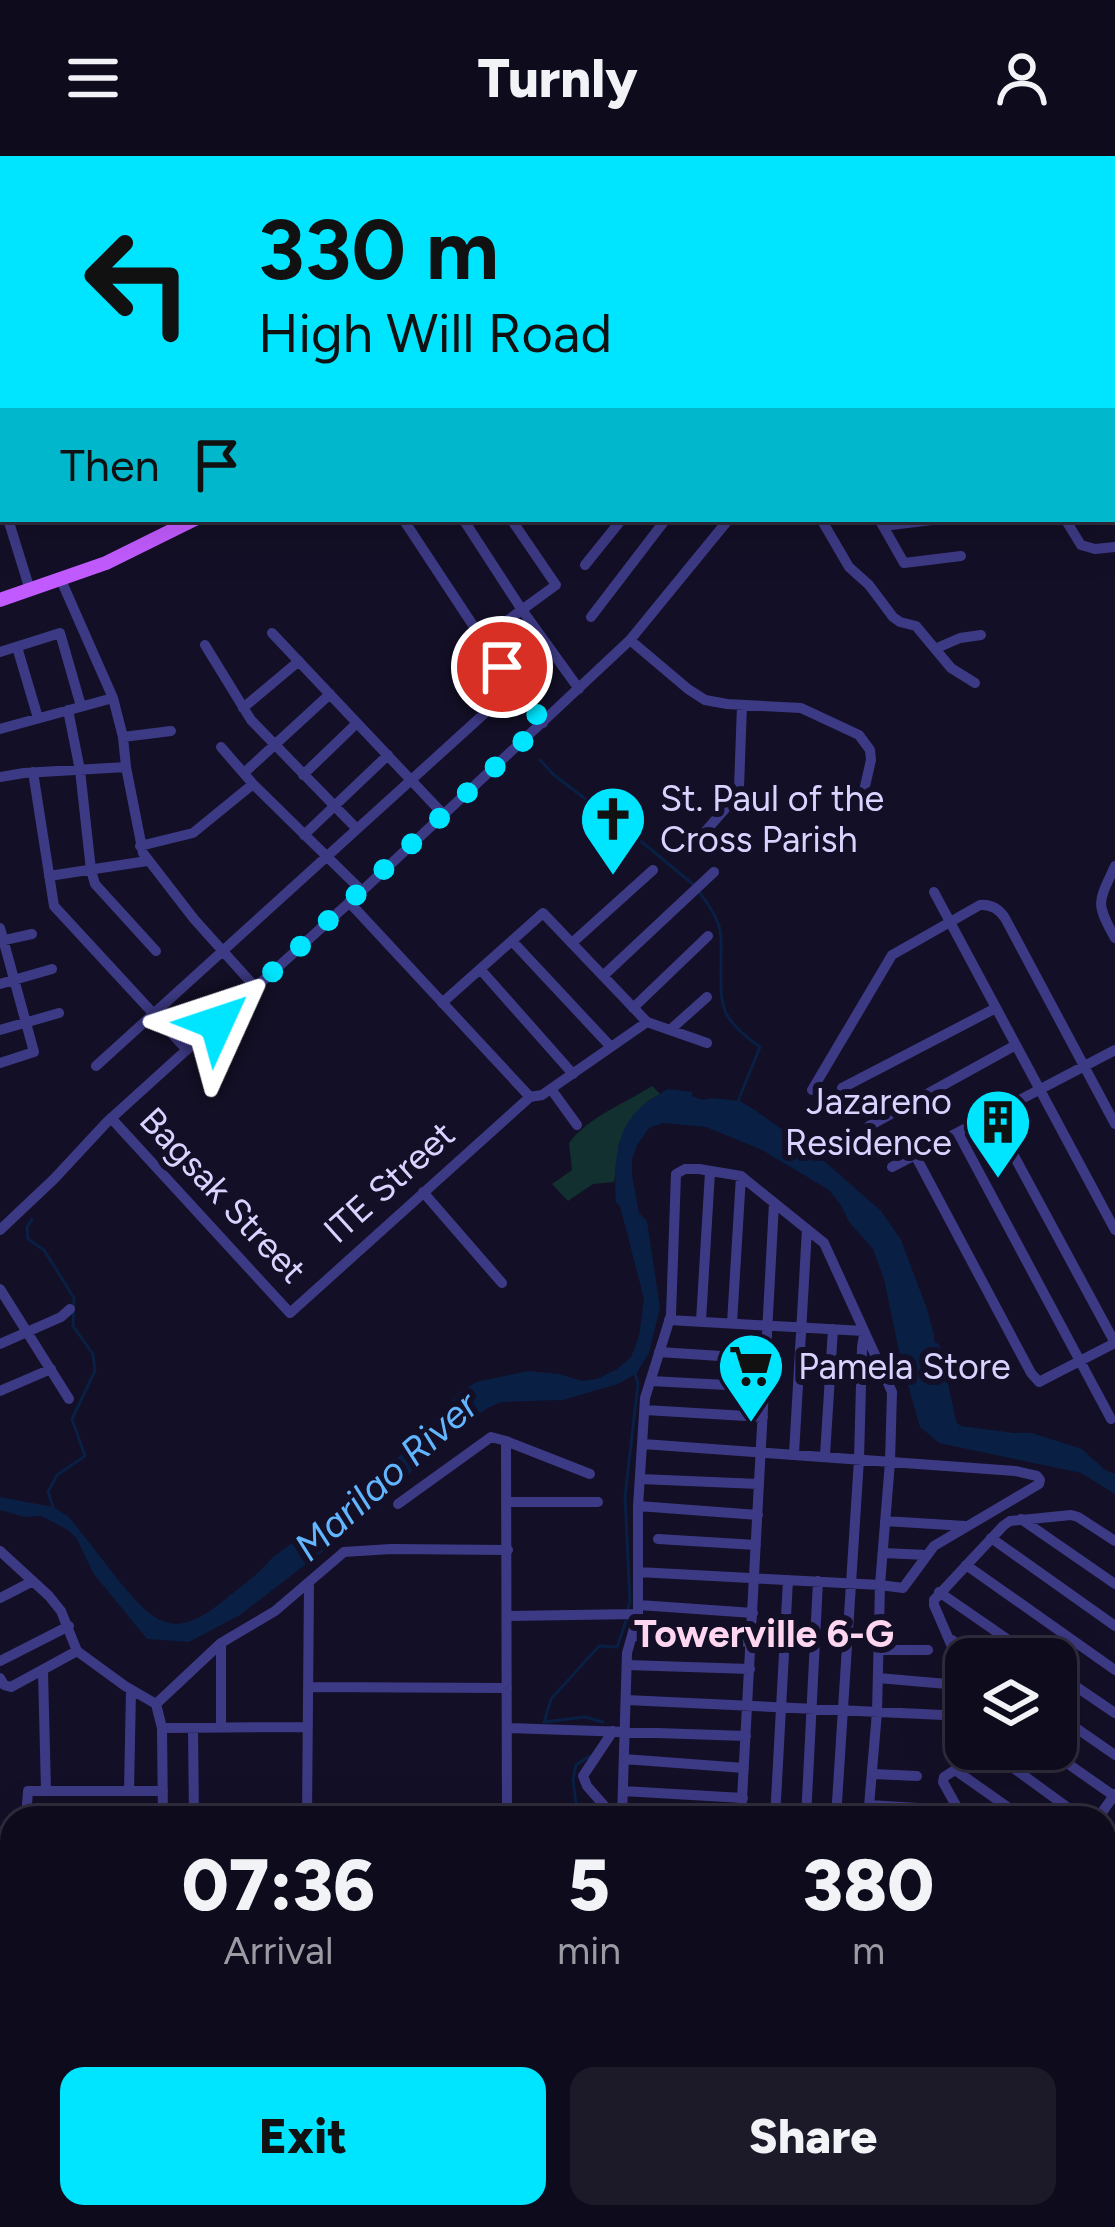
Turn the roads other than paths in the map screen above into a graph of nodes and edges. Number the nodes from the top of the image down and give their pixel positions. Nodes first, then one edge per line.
1 (9, 522) edge
2 (189, 522) edge
3 (406, 522) edge
4 (513, 522) edge
5 (620, 522) edge
6 (664, 522) edge
7 (727, 522) edge
8 (823, 522) edge
9 (881, 522) edge
10 (1067, 522) edge
11 (466, 523) edge
12 (1115, 547) edge
13 (961, 556) dead end
14 (585, 565) dead end
15 (61, 580) junction
16 (30, 590) junction
17 (0, 600) edge
18 (522, 610) junction
19 (591, 617) dead end
20 (272, 633) dead end
21 (981, 635) dead end
22 (482, 639) junction
23 (630, 640) junction
24 (205, 645) dead end
25 (17, 647) junction
26 (937, 648) junction
27 (0, 652) edge
28 (299, 661) junction
29 (974, 683) dead end
30 (579, 689) junction
31 (330, 694) junction
32 (113, 698) junction
33 (742, 705) junction
34 (74, 708) junction
35 (243, 708) junction
36 (485, 713) dead end
37 (38, 718) junction
38 (357, 723) junction
39 (543, 723) junction
40 (0, 729) edge
41 (171, 730) dead end
42 (123, 737) junction
43 (273, 744) junction
44 (221, 747) dead end
45 (388, 755) junction
46 (125, 767) junction
47 (80, 770) junction
48 (33, 772) junction
49 (244, 773) junction
50 (303, 775) junction
51 (0, 777) edge
52 (411, 780) junction
53 (254, 784) junction
54 (862, 795) dead end
55 (334, 806) junction
56 (443, 814) junction
57 (357, 829) junction
58 (704, 832) dead end
59 (304, 835) junction
60 (140, 846) junction
61 (326, 857) junction
62 (147, 861) junction
63 (1115, 866) edge
64 (91, 870) junction
65 (653, 870) dead end
66 (714, 872) dead end
67 (49, 876) junction
68 (362, 891) junction
69 (934, 892) dead end
70 (349, 902) junction
71 (950, 922) junction
72 (32, 934) dead end
73 (708, 936) dead end
74 (1, 937) edge
75 (1115, 938) edge
76 (512, 941) junction
77 (572, 944) junction
78 (223, 950) junction
79 (157, 951) dead end
80 (52, 969) dead end
81 (480, 969) junction
82 (603, 976) junction
83 (6, 982) edge
84 (256, 988) junction
85 (707, 997) dead end
86 (442, 1003) junction
87 (633, 1008) junction
88 (996, 1008) junction
89 (59, 1012) dead end
90 (153, 1013) junction
91 (26, 1022) junction
92 (647, 1022) junction
93 (0, 1030) edge
94 (670, 1030) junction
95 (706, 1043) dead end
96 (1016, 1045) junction
97 (610, 1047) junction
98 (187, 1050) junction
99 (1115, 1050) edge
100 (0, 1063) edge
101 (1085, 1065) junction
102 (96, 1066) dead end
103 (573, 1074) junction
104 (842, 1088) dead end
105 (551, 1089) junction
106 (812, 1090) dead end
107 (1040, 1090) junction
108 (530, 1097) junction
109 (992, 1115) junction
110 (111, 1118) junction
111 (1115, 1124) edge
112 (578, 1125) dead end
113 (869, 1126) dead end
114 (958, 1133) junction
115 (915, 1155) junction
116 (892, 1167) dead end
117 (710, 1172) junction
118 (741, 1176) junction
119 (423, 1192) junction
120 (774, 1203) junction
121 (807, 1229) junction
122 (0, 1230) edge
123 (1115, 1231) edge
124 (502, 1283) dead end
125 (2, 1295) edge
126 (70, 1309) dead end
127 (290, 1313) joint
128 (669, 1320) junction
129 (701, 1322) junction
130 (732, 1323) junction
131 (767, 1325) junction
132 (802, 1328) junction
133 (833, 1329) junction
134 (28, 1331) junction
135 (863, 1333) junction
136 (1115, 1343) edge
137 (0, 1344) edge
138 (659, 1352) junction
139 (766, 1358) junction
140 (1080, 1362) junction
141 (51, 1369) junction
142 (651, 1381) junction
143 (764, 1387) junction
144 (0, 1391) edge
145 (69, 1399) dead end
146 (645, 1410) junction
147 (763, 1417) junction
148 (1111, 1419) dead end
149 (506, 1441) junction
150 (643, 1444) junction
151 (761, 1452) junction
152 (794, 1454) junction
153 (825, 1455) junction
154 (859, 1459) junction
155 (890, 1462) junction
156 (590, 1474) dead end
157 (640, 1478) junction
158 (759, 1484) junction
159 (507, 1502) junction
160 (598, 1502) dead end
161 (398, 1504) dead end
162 (638, 1506) junction
163 (758, 1515) junction
164 (1021, 1519) junction
165 (885, 1521) junction
166 (968, 1526) junction
167 (991, 1538) junction
168 (658, 1539) dead end
169 (1115, 1541) edge
170 (756, 1545) junction
171 (508, 1550) junction
172 (0, 1551) edge
173 (883, 1552) junction
174 (926, 1556) junction
175 (966, 1565) junction
176 (638, 1572) junction
177 (754, 1578) junction
178 (788, 1580) junction
179 (34, 1581) junction
180 (818, 1581) junction
181 (309, 1583) junction
182 (851, 1583) junction
183 (1115, 1584) edge
184 (880, 1585) junction
185 (939, 1592) junction
186 (0, 1598) edge
187 (639, 1610) junction
188 (753, 1613) junction
189 (507, 1616) junction
190 (69, 1626) junction
191 (1115, 1626) edge
192 (634, 1636) junction
193 (950, 1638) edge
194 (1006, 1638) edge
195 (221, 1642) junction
196 (751, 1642) junction
197 (878, 1650) junction
198 (928, 1650) dead end
199 (77, 1652) junction
200 (0, 1661) edge
201 (627, 1665) junction
202 (750, 1670) junction
203 (1115, 1670) edge
204 (43, 1671) junction
205 (0, 1678) edge
206 (878, 1678) junction
207 (945, 1684) edge
208 (308, 1687) junction
209 (1077, 1687) edge
210 (507, 1688) junction
211 (131, 1690) junction
212 (626, 1700) junction
213 (156, 1704) junction
214 (748, 1707) junction
215 (780, 1708) junction
216 (811, 1709) junction
217 (841, 1711) junction
218 (877, 1712) junction
219 (1115, 1713) edge
220 (943, 1715) dead end
221 (308, 1726) junction
222 (161, 1728) junction
223 (193, 1728) junction
224 (221, 1728) junction
225 (507, 1728) junction
226 (1077, 1729) edge
227 (619, 1731) junction
228 (746, 1736) junction
229 (1115, 1755) edge
230 (624, 1759) junction
231 (744, 1768) junction
232 (955, 1770) joint
233 (1018, 1770) edge
234 (1077, 1770) edge
235 (873, 1774) junction
236 (917, 1776) dead end
237 (46, 1791) junction
238 (129, 1791) junction
239 (163, 1791) junction
240 (623, 1792) junction
241 (1114, 1795) edge
242 (742, 1798) junction
243 (27, 1806) edge
244 (163, 1806) edge
245 (194, 1806) edge
246 (307, 1806) edge
247 (507, 1806) edge
248 (607, 1806) edge
249 (621, 1806) edge
250 (742, 1806) edge
251 (776, 1806) edge
252 (807, 1806) edge
253 (837, 1806) edge
254 (870, 1806) edge
255 (957, 1806) edge
256 (1006, 1806) edge
257 (1066, 1806) edge

1 - 16 street
2 - 15 main road
3 - 22 street
4 - 18 street
5 - 14 street
6 - 19 street
7 - 23 street
8 - 26 street
9 - 13 street
10 - 12 street
11 - 18 street
15 - 16 main road
15 - 32 street
16 - 17 main road
18 - 22 street
18 - 30 street
20 - 28 street
21 - 26 street
22 - 39 street
23 - 30 street
23 - 33 street
24 - 35 street
25 - 27 street
25 - 34 street
25 - 37 street
26 - 29 street
28 - 31 street
28 - 35 street
30 - 39 street
31 - 38 street
31 - 43 street
32 - 34 street
32 - 42 street
33 - 54 street
33 - 58 street
34 - 37 street
34 - 47 street
35 - 43 street
36 - 52 street
37 - 40 street
38 - 45 street
38 - 50 street
39 - 56 street
41 - 42 street
42 - 46 street
43 - 49 street
43 - 50 street
44 - 49 street
45 - 52 street
45 - 55 street
46 - 47 street
46 - 60 street
47 - 48 street
47 - 64 street
48 - 51 street
48 - 67 street
49 - 53 street
50 - 55 street
52 - 56 street
52 - 57 street
53 - 59 street
53 - 60 street
55 - 57 street
55 - 59 street
56 - 68 street
57 - 61 street
59 - 61 street
60 - 62 street
61 - 68 street
61 - 78 street
62 - 64 street
62 - 78 street
63 - 75 street
64 - 67 street
64 - 79 street
65 - 77 street
66 - 82 street
67 - 90 street
68 - 70 street
69 - 71 street
70 - 84 street
70 - 86 street
71 - 88 street
71 - 101 street
71 - 106 street
72 - 74 street
73 - 87 street
74 - 83 street
76 - 77 street
76 - 81 street
76 - 97 street
77 - 82 street
78 - 84 street
78 - 90 street
80 - 83 street
81 - 86 street
81 - 103 street
82 - 87 street
83 - 91 street
84 - 98 street
85 - 94 street
86 - 108 street
87 - 92 street
88 - 96 street
88 - 104 street
89 - 91 street
90 - 98 street
90 - 102 street
91 - 93 street
91 - 100 street
92 - 94 street
92 - 97 street
94 - 95 street
96 - 107 street
96 - 113 street
97 - 103 street
98 - 110 street
99 - 101 street
101 - 107 street
101 - 111 street
103 - 105 street
105 - 108 street
105 - 112 street
107 - 109 street
107 - 123 street
108 - 119 street, ITE Street
109 - 114 street
109 - 136 street
110 - 122 street
110 - 127 street, Bagsak Street
114 - 115 street
114 - 140 street
115 - 116 street
115 - 140 street
117 - 118 street
117 - 128 street
117 - 129 street
118 - 120 street
118 - 130 street
119 - 124 street
119 - 127 street, ITE Street
120 - 121 street
120 - 131 street
121 - 132 street
121 - 135 street
125 - 134 street
126 - 134 street
128 - 129 street
128 - 138 street
129 - 130 street
130 - 131 street
131 - 132 street
131 - 139 street
132 - 133 street
132 - 152 street
133 - 135 street
133 - 153 street
134 - 137 street
134 - 141 street
135 - 154 street
135 - 155 street
136 - 140 street
138 - 139 street
138 - 142 street
139 - 143 street
140 - 148 street
141 - 144 street
141 - 145 street
142 - 143 street
142 - 146 street
143 - 147 street
146 - 147 street
146 - 150 street
147 - 151 street
149 - 156 street
149 - 159 street
149 - 161 street
150 - 151 street
150 - 157 street
151 - 152 street
151 - 158 street
152 - 153 street
153 - 154 street
154 - 155 street
154 - 182 street
155 - 165 street
155 - 166 street
157 - 158 street
157 - 162 street
158 - 163 street
159 - 160 street
159 - 171 street
162 - 163 street
162 - 176 street
163 - 170 street
164 - 167 street
164 - 169 street
164 - 183 street
165 - 166 street
165 - 173 street
166 - 174 street
167 - 175 street
167 - 191 street
168 - 170 street
170 - 177 street
171 - 181 street
171 - 189 street
172 - 179 street
173 - 174 street
173 - 184 street
174 - 184 street
175 - 185 street
175 - 203 street
176 - 177 street
176 - 187 street
177 - 178 street
177 - 188 street
178 - 180 street
178 - 215 street
179 - 186 street
179 - 190 street
180 - 182 street
180 - 216 street
181 - 195 street
181 - 208 street
182 - 184 street
182 - 217 street
184 - 197 street
185 - 193 street
185 - 194 street
187 - 188 street
187 - 189 street
187 - 192 street
188 - 196 street
189 - 210 street
190 - 199 street
190 - 200 street
192 - 196 street
192 - 201 street
195 - 213 street
195 - 224 street
196 - 202 street
197 - 198 street
197 - 206 street
199 - 204 street
199 - 211 street
201 - 202 street
201 - 212 street
202 - 214 street
204 - 205 street
204 - 237 street
206 - 207 street
206 - 218 street
208 - 210 street
208 - 221 street
209 - 219 street
210 - 225 street
211 - 213 street
211 - 238 street
212 - 214 street
212 - 227 street
213 - 222 street
214 - 215 street
214 - 228 street
215 - 216 street
215 - 251 street
216 - 217 street
216 - 252 street
217 - 218 street
217 - 253 street
218 - 220 street
218 - 235 street
221 - 224 street
221 - 246 street
222 - 223 street
222 - 239 street
223 - 224 street
223 - 245 street
225 - 227 street
225 - 247 street
226 - 229 street
227 - 228 street
227 - 230 street
227 - 248 street
228 - 231 street
230 - 231 street
230 - 240 street
231 - 242 street
232 - 255 street
232 - 256 street
233 - 257 street
234 - 241 street
235 - 236 street
235 - 254 street
237 - 238 street
237 - 243 street
238 - 239 street
239 - 244 street
240 - 242 street
240 - 249 street
242 - 250 street

